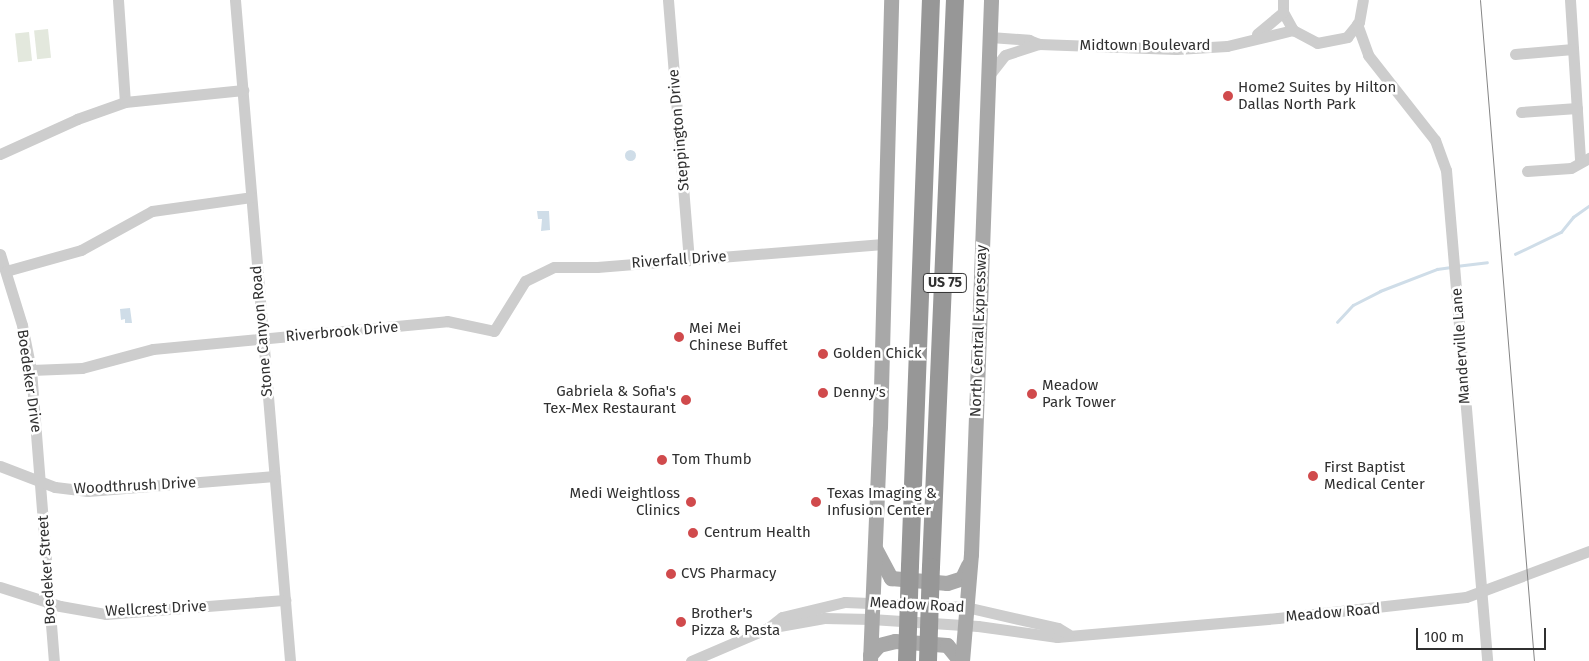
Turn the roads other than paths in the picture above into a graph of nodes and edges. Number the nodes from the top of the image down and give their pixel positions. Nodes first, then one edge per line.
1 (118, 0) edge
2 (235, 0) edge
3 (668, 0) edge
4 (891, 0) edge
5 (931, 0) edge
6 (955, 0) edge
7 (991, 0) edge
8 (1363, 0) edge
9 (1570, 0) edge
10 (1283, 6) edge
11 (1357, 24) junction
12 (1293, 30) junction
13 (990, 37) junction
14 (1250, 40) junction
15 (1340, 41) junction
16 (1039, 44) junction
17 (1573, 49) junction
18 (1515, 54) dead end
19 (1368, 55) junction
20 (989, 75) junction
21 (243, 90) junction
22 (125, 102) junction
23 (1577, 108) junction
24 (1521, 112) dead end
25 (0, 154) edge
26 (1585, 159) edge
27 (1527, 171) dead end
28 (251, 197) junction
29 (883, 244) junction
30 (0, 254) edge
31 (689, 260) junction
32 (6, 271) junction
33 (502, 321) joint
34 (263, 340) junction
35 (31, 370) junction
36 (0, 466) edge
37 (274, 476) junction
38 (40, 480) junction
39 (874, 546) junction
40 (1589, 551) edge
41 (971, 554) junction
42 (0, 587) edge
43 (1481, 593) junction
44 (285, 600) junction
45 (872, 602) junction
46 (50, 604) junction
47 (966, 607) junction
48 (871, 619) junction
49 (965, 625) junction
50 (768, 628) junction
51 (1068, 634) junction
52 (870, 658) edge
53 (54, 661) edge
54 (290, 661) edge
55 (691, 661) edge
56 (907, 661) edge
57 (928, 661) edge
58 (961, 661) edge
59 (1487, 661) edge

1 - 22 street
2 - 21 street, Stone Canyon Road
3 - 31 street, Steppington Drive
4 - 29 main road
5 - 56 highway, US 75, bridge
6 - 57 highway, US 75, bridge
7 - 13 main road, North Central Expressway
8 - 11 street
9 - 17 street
10 - 12 street
10 - 14 street, Midtown Boulevard
11 - 15 street
11 - 19 street, Manderville Lane
12 - 14 street, Midtown Boulevard
12 - 15 street
13 - 16 street, Midtown Boulevard
13 - 20 main road, North Central Expressway
14 - 16 street, Midtown Boulevard
15 - 19 street, Manderville Lane
16 - 20 street, Midtown Boulevard
17 - 18 street
17 - 23 street
19 - 43 street, Manderville Lane
20 - 41 main road, North Central Expressway
21 - 22 street
21 - 28 street, Stone Canyon Road
22 - 25 street
23 - 24 street
23 - 26 street
26 - 27 street
28 - 32 street
28 - 34 street, Stone Canyon Road
29 - 31 street, Riverfall Drive
29 - 39 main road
30 - 32 street, Boedeker Drive
31 - 33 street, Riverfall Drive
32 - 35 street, Boedeker Drive
33 - 34 street, Riverbrook Drive
34 - 35 street, Riverbrook Drive
34 - 37 street, Stone Canyon Road
35 - 38 street, Boedeker Drive
36 - 38 street, Woodthrush Drive
37 - 38 street, Woodthrush Drive
37 - 44 street, Stone Canyon Road
38 - 46 street, Boedeker Street
39 - 41 main road
39 - 45 main road
40 - 43 street, Meadow Road
41 - 47 main road, North Central Expressway
42 - 46 street, Wellcrest Drive
43 - 51 street, Meadow Road
43 - 59 street, Manderville Lane
44 - 46 street, Wellcrest Drive
44 - 54 street, Stone Canyon Road
45 - 47 street, Meadow Road
45 - 48 main road
45 - 50 street, Meadow Road
46 - 53 street, Boedeker Street
47 - 49 main road, North Central Expressway
47 - 51 street, Meadow Road
48 - 49 street, Meadow Road
48 - 50 street, Meadow Road
48 - 52 main road
49 - 51 street, Meadow Road
49 - 58 main road, North Central Expressway
50 - 55 street, Meadow Road
52 - 58 main road

